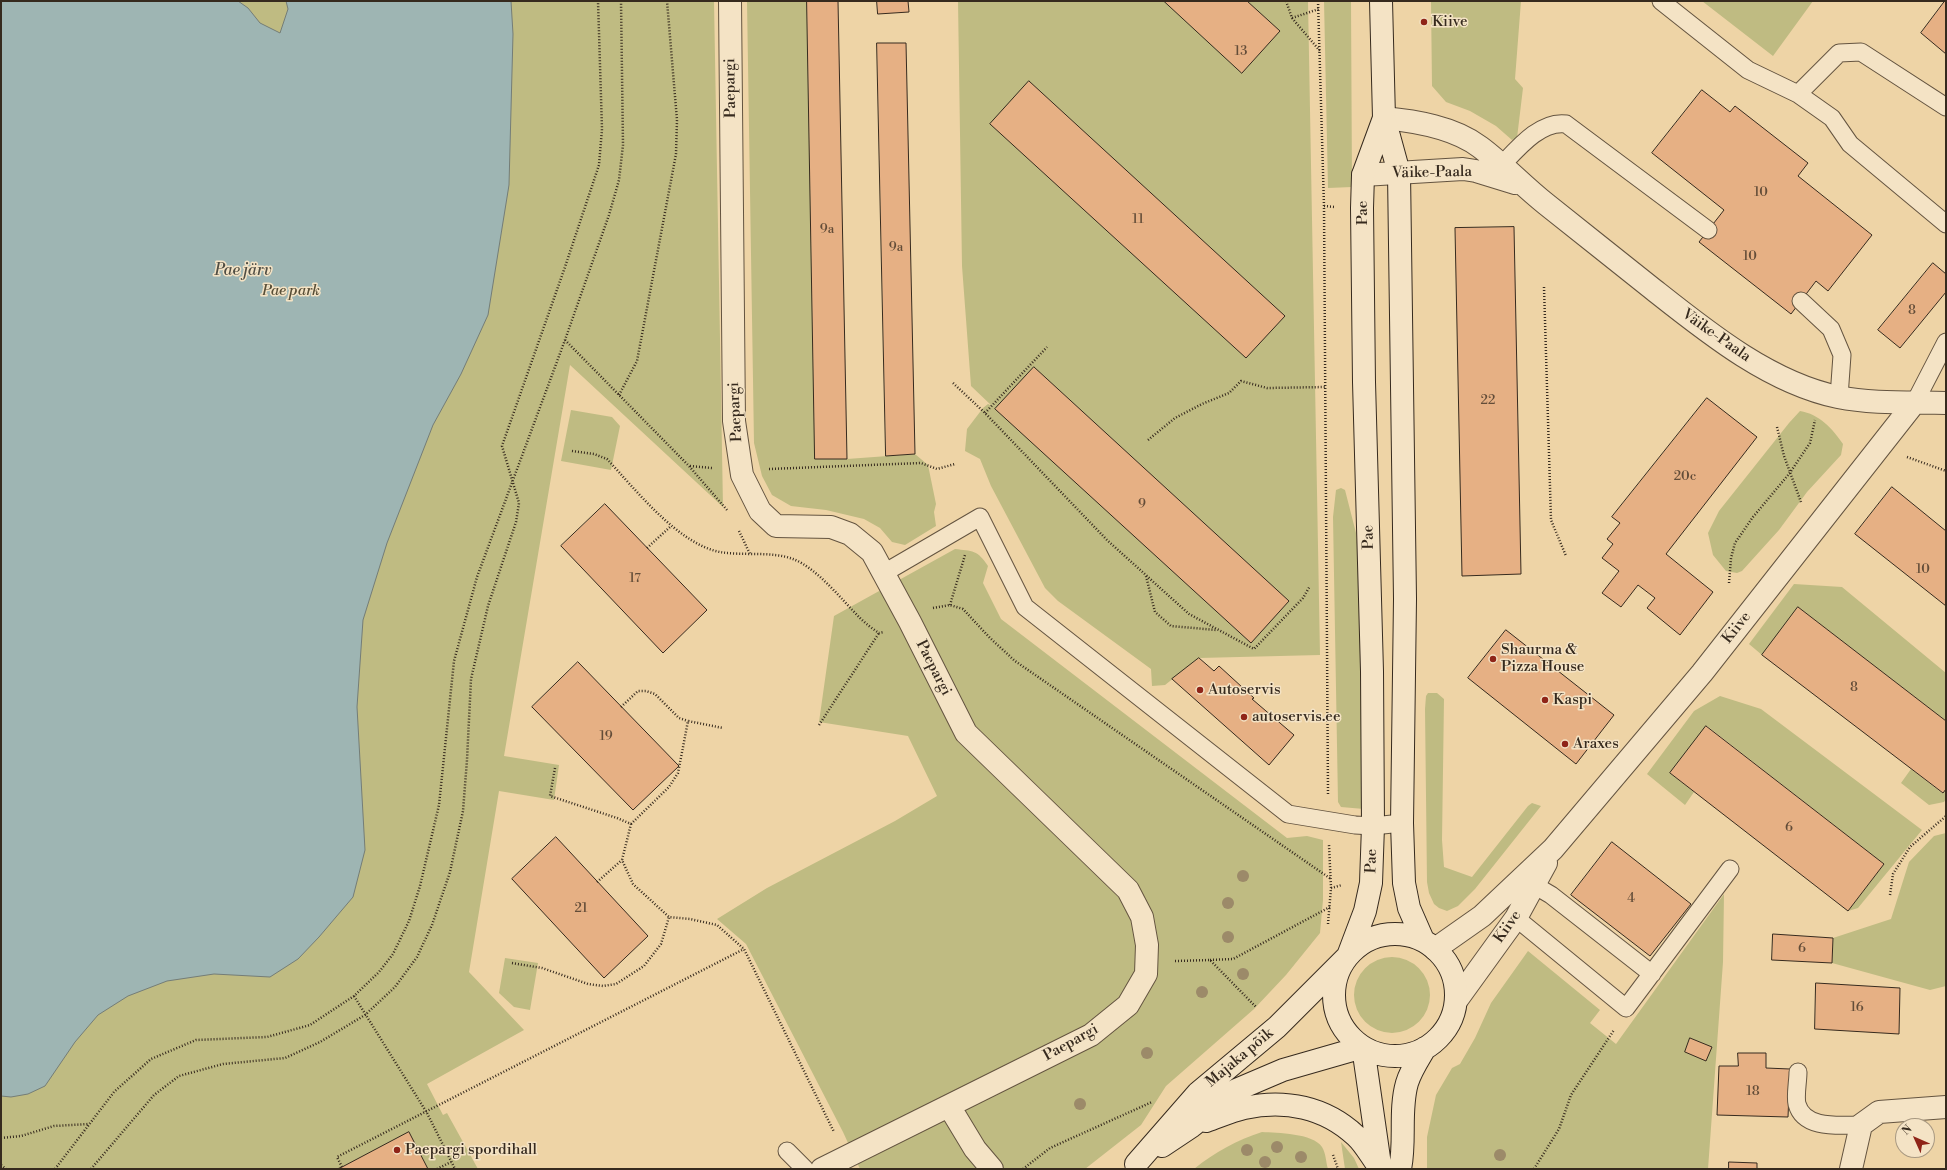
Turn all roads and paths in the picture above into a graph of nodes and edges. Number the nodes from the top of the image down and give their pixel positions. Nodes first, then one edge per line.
1 (598, 1) edge
2 (622, 1) edge
3 (667, 1) edge
4 (730, 1) edge
5 (1286, 1) edge
6 (1318, 1) edge
7 (1382, 1) edge
8 (1661, 1) edge
9 (1319, 9) junction
10 (1292, 18) junction
11 (1320, 51) junction
12 (1798, 94) junction
13 (1946, 106) edge
14 (1384, 118) junction
15 (1496, 171) junction
16 (1400, 172) junction
17 (1363, 175) junction
18 (1946, 224) edge
19 (1708, 230) dead end
20 (1544, 287) dead end
21 (1801, 301) dead end
22 (565, 340) junction
23 (1946, 342) edge
24 (1046, 347) dead end
25 (953, 382) dead end
26 (1325, 387) junction
27 (619, 395) junction
28 (1830, 395) junction
29 (1915, 402) junction
30 (1946, 403) edge
31 (985, 413) junction
32 (1777, 428) dead end
33 (1148, 440) dead end
34 (1881, 447) junction
35 (572, 452) dead end
36 (955, 464) dead end
37 (689, 466) junction
38 (741, 470) junction
39 (1946, 471) edge
40 (1790, 474) junction
41 (512, 481) junction
42 (727, 511) dead end
43 (975, 520) junction
44 (671, 526) junction
45 (738, 529) dead end
46 (1816, 529) junction
47 (648, 548) dead end
48 (750, 554) junction
49 (1566, 556) dead end
50 (884, 573) junction
51 (1146, 575) junction
52 (1729, 583) dead end
53 (1310, 586) dead end
54 (950, 605) junction
55 (910, 622) junction
56 (1218, 630) junction
57 (880, 633) junction
58 (621, 707) dead end
59 (688, 721) junction
60 (820, 725) dead end
61 (723, 728) dead end
62 (554, 768) dead end
63 (1946, 816) edge
64 (1328, 821) junction
65 (1402, 822) junction
66 (631, 824) junction
67 (1373, 826) junction
68 (1553, 849) junction
69 (622, 860) junction
70 (1730, 869) dead end
71 (1331, 880) junction
72 (598, 882) dead end
73 (1534, 885) junction
74 (1890, 895) dead end
75 (1330, 907) junction
76 (669, 918) junction
77 (1516, 918) junction
78 (1328, 927) dead end
79 (1429, 945) junction
80 (744, 950) junction
81 (1348, 956) junction
82 (1210, 960) junction
83 (1146, 962) junction
84 (512, 963) dead end
85 (1652, 974) junction
86 (354, 996) junction
87 (1456, 1001) junction
88 (1626, 1008) junction
89 (1258, 1009) dead end
90 (365, 1015) junction
91 (1362, 1047) junction
92 (1425, 1048) junction
93 (1798, 1072) dead end
94 (1157, 1100) dead end
95 (949, 1106) junction
96 (1946, 1107) edge
97 (427, 1113) junction
98 (89, 1124) junction
99 (1861, 1125) junction
100 (1192, 1126) junction
101 (1, 1138) edge
102 (787, 1151) dead end
103 (1331, 1151) dead end
104 (846, 1158) junction
105 (451, 1162) junction
106 (1, 1165) edge
107 (1133, 1166) edge
108 (342, 1167) dead end
109 (6, 1169) edge
110 (55, 1169) edge
111 (91, 1169) edge
112 (437, 1169) edge
113 (455, 1169) edge
114 (805, 1169) edge
115 (822, 1169) edge
116 (992, 1169) edge
117 (1023, 1169) edge
118 (1338, 1169) edge
119 (1387, 1169) edge
120 (1534, 1169) edge
121 (1851, 1169) edge

1 - 41 path
2 - 22 path
3 - 27 path
4 - 38 street, Paepargi
5 - 10 path
6 - 9 path
7 - 14 street, Pae
8 - 12 lane
9 - 10 path
9 - 11 path
10 - 11 path
11 - 26 path
12 - 13 lane
12 - 18 lane
14 - 15 street, Väike-Paala
14 - 16 street, Pae
14 - 17 street, Pae
15 - 16 street, Väike-Paala
15 - 19 lane
15 - 28 street, Väike-Paala
16 - 17 street, Väike-Paala
16 - 65 street, Pae
17 - 67 street, Pae
20 - 49 path
21 - 28 lane
22 - 27 path
22 - 41 path
23 - 29 lane
24 - 31 path
25 - 31 path
26 - 33 path
26 - 64 path
27 - 37 path
28 - 29 street, Väike-Paala
28 - 40 path
29 - 30 street, Väike-Paala
29 - 34 street, Kiive
31 - 51 path
32 - 40 path
34 - 39 path
34 - 46 street, Kiive
35 - 44 path
36 - 38 path
37 - 38 path
37 - 42 path
38 - 50 street, Paepargi
40 - 46 path
40 - 52 path
41 - 86 path
41 - 90 path
43 - 50 lane
43 - 54 path
43 - 64 lane
44 - 47 path
44 - 48 path
45 - 48 path
46 - 68 street, Kiive
48 - 57 path
50 - 55 street, Paepargi
51 - 56 path
51 - 56 path
53 - 56 path
54 - 55 path
54 - 71 path
55 - 57 path
55 - 83 street, Paepargi
57 - 60 path
58 - 59 path
59 - 61 path
59 - 66 path
62 - 66 path
63 - 74 path
64 - 67 lane
64 - 71 path
65 - 67 lane
65 - 79 street, Pae
66 - 69 path
67 - 81 street, Pae
68 - 73 street, Kiive
68 - 79 street, Kiive
69 - 72 path
69 - 76 path
70 - 85 lane
71 - 75 path
73 - 77 street, Kiive
73 - 85 lane
75 - 78 path
75 - 82 path
76 - 80 path
76 - 84 path
77 - 87 street, Kiive
77 - 88 lane
79 - 81 street
79 - 87 street
80 - 97 path
80 - 104 path
81 - 91 street
81 - 107 street, Majaka põik
82 - 83 path
82 - 89 path
83 - 95 street, Paepargi
85 - 88 lane
86 - 90 path
86 - 98 path
87 - 92 street
88 - 120 path
90 - 97 path
90 - 111 path
91 - 92 street
91 - 100 street, Majaka põik
91 - 119 street
92 - 119 street
93 - 99 lane
94 - 117 path
95 - 104 street, Paepargi
95 - 116 street
96 - 99 street
97 - 105 path
97 - 108 path
98 - 101 path
98 - 110 path
99 - 121 street
100 - 107 street, Majaka põik
100 - 119 street
102 - 114 lane
103 - 118 path
104 - 115 street, Paepargi
105 - 112 path
105 - 113 path
106 - 109 path

